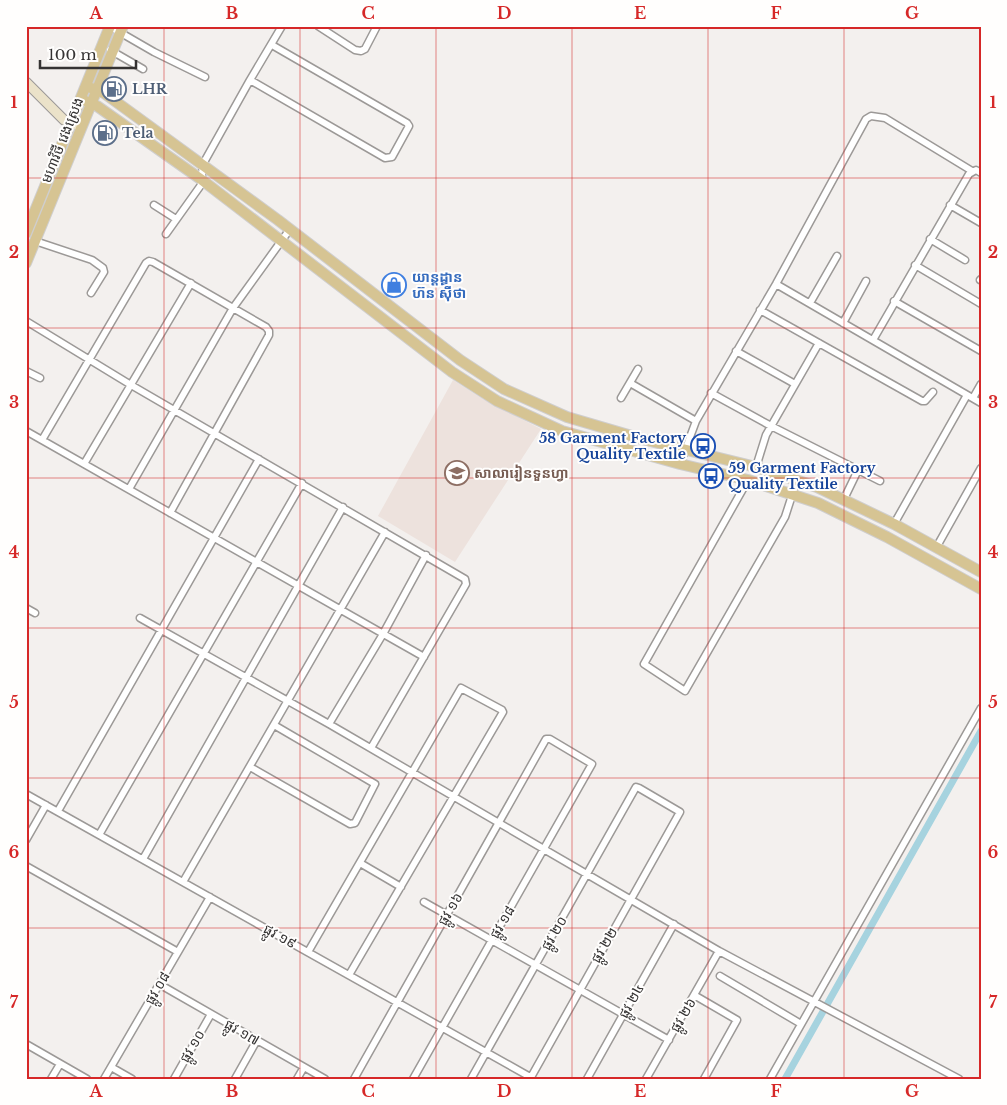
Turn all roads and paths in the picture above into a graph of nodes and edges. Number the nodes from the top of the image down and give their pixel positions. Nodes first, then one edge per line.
1 (282, 26) edge
2 (318, 26) edge
3 (377, 26) edge
4 (110, 27) edge
5 (121, 30) edge
6 (272, 45) junction
7 (102, 46) junction
8 (113, 51) junction
9 (143, 69) dead end
10 (205, 76) dead end
11 (250, 80) junction
12 (26, 82) edge
13 (86, 86) junction
14 (97, 90) junction
15 (81, 99) junction
16 (91, 104) junction
17 (71, 123) junction
18 (82, 127) junction
19 (203, 164) junction
20 (972, 171) junction
21 (981, 173) edge
22 (202, 180) junction
23 (154, 205) dead end
24 (950, 205) junction
25 (176, 218) junction
26 (981, 223) edge
27 (290, 229) junction
28 (26, 233) edge
29 (166, 234) dead end
30 (930, 239) junction
31 (281, 240) junction
32 (35, 241) junction
33 (836, 256) dead end
34 (965, 260) dead end
35 (26, 263) edge
36 (915, 265) junction
37 (866, 281) dead end
38 (191, 282) junction
39 (776, 284) junction
40 (91, 293) dead end
41 (894, 301) junction
42 (810, 304) junction
43 (981, 304) edge
44 (233, 308) junction
45 (760, 310) junction
46 (26, 321) edge
47 (842, 322) junction
48 (26, 326) edge
49 (38, 330) junction
50 (873, 340) junction
51 (819, 343) junction
52 (736, 351) junction
53 (981, 351) edge
54 (90, 360) junction
55 (638, 369) dead end
56 (26, 371) edge
57 (476, 371) junction
58 (40, 378) dead end
59 (467, 383) junction
60 (630, 383) junction
61 (795, 384) junction
62 (981, 384) edge
63 (132, 385) junction
64 (932, 392) dead end
65 (711, 393) junction
66 (970, 397) junction
67 (621, 398) dead end
68 (981, 403) edge
69 (534, 404) junction
70 (174, 409) junction
71 (526, 416) junction
72 (696, 421) junction
73 (771, 426) junction
74 (26, 431) edge
75 (215, 432) junction
76 (42, 440) junction
77 (684, 450) junction
78 (259, 459) junction
79 (84, 464) junction
80 (680, 464) junction
81 (756, 467) junction
82 (981, 468) edge
83 (858, 470) junction
84 (748, 480) junction
85 (797, 480) junction
86 (880, 481) dead end
87 (302, 483) junction
88 (128, 489) junction
89 (792, 494) junction
90 (844, 499) junction
91 (343, 507) junction
92 (170, 513) junction
93 (894, 524) junction
94 (385, 532) junction
95 (214, 538) junction
96 (936, 548) junction
97 (426, 555) junction
98 (257, 562) junction
99 (981, 572) edge
100 (299, 586) junction
101 (981, 589) edge
102 (26, 608) edge
103 (341, 610) junction
104 (35, 613) dead end
105 (140, 618) dead end
106 (162, 630) junction
107 (384, 634) junction
108 (203, 653) junction
109 (424, 657) junction
110 (246, 677) junction
111 (289, 702) junction
112 (981, 708) edge
113 (329, 724) junction
114 (274, 725) junction
115 (371, 748) junction
116 (592, 764) joint
117 (250, 767) junction
118 (413, 773) junction
119 (636, 787) joint
120 (26, 794) edge
121 (454, 796) junction
122 (46, 805) junction
123 (58, 811) junction
124 (498, 823) junction
125 (99, 835) junction
126 (26, 840) edge
127 (544, 850) junction
128 (143, 859) junction
129 (360, 863) junction
130 (26, 866) edge
131 (587, 874) junction
132 (183, 882) junction
133 (401, 887) junction
134 (210, 897) junction
135 (631, 899) junction
136 (424, 902) dead end
137 (446, 915) junction
138 (674, 924) junction
139 (492, 941) junction
140 (719, 951) junction
141 (178, 952) junction
142 (308, 952) junction
143 (536, 965) junction
144 (349, 975) junction
145 (720, 976) dead end
146 (159, 984) junction
147 (579, 990) junction
148 (694, 994) junction
149 (397, 1002) junction
150 (815, 1002) junction
151 (211, 1014) junction
152 (623, 1014) junction
153 (801, 1024) junction
154 (442, 1027) junction
155 (257, 1040) junction
156 (669, 1040) junction
157 (26, 1044) edge
158 (486, 1052) junction
159 (60, 1064) junction
160 (111, 1067) junction
161 (304, 1067) junction
162 (531, 1078) edge
163 (51, 1079) edge
164 (87, 1079) edge
165 (104, 1079) edge
166 (132, 1079) edge
167 (174, 1079) edge
168 (235, 1079) edge
169 (297, 1079) edge
170 (325, 1079) edge
171 (354, 1079) edge
172 (413, 1079) edge
173 (471, 1079) edge
174 (588, 1079) edge
175 (646, 1079) edge
176 (704, 1079) edge
177 (770, 1079) edge
178 (959, 1079) edge

1 - 6 street
2 - 3 street
4 - 5 street
4 - 7 main road, មហាវិថី វេងស្រេង
5 - 8 main road, មហាវិថី វេងស្រេង
5 - 10 street
6 - 11 street
6 - 11 street
7 - 8 street
7 - 13 main road, មហាវិថី វេងស្រេង
8 - 9 street
8 - 14 main road, មហាវិថី វេងស្រេង
11 - 19 street
12 - 17 street
13 - 14 main road
13 - 15 main road, មហាវិថី វេងស្រេង
14 - 16 main road, មហាវិថី វេងស្រេង
14 - 19 main road
15 - 16 main road
15 - 17 main road, មហាវិថី វេងស្រេង
16 - 18 main road, មហាវិថី វេងស្រេង
16 - 22 main road
17 - 18 street
17 - 28 main road, មហាវិថី វេងស្រេង
18 - 32 main road, មហាវិថី វេងស្រេង
19 - 22 street
19 - 27 main road
20 - 21 street
20 - 24 street
20 - 39 street
22 - 25 street
22 - 31 main road
23 - 25 street
24 - 26 street
24 - 30 street
25 - 29 street
27 - 31 street
27 - 57 main road
30 - 34 street
30 - 36 street
31 - 44 street
31 - 59 main road
32 - 35 main road, មហាវិថី វេងស្រេង
32 - 40 street
33 - 42 street
36 - 41 street
36 - 43 street
37 - 47 street
38 - 44 street
38 - 54 street
38 - 63 street
39 - 42 street
39 - 45 street
41 - 50 street
41 - 53 street
42 - 47 street
44 - 70 street
44 - 75 street
45 - 51 street
45 - 52 street
46 - 49 street
47 - 50 street
48 - 49 street
49 - 54 street
50 - 66 street
51 - 61 street
51 - 64 street
52 - 61 street
52 - 65 street
54 - 63 street
54 - 76 street
55 - 60 street
56 - 58 street
57 - 59 main road
57 - 69 main road
59 - 71 main road
60 - 67 street
60 - 72 street
61 - 73 street
62 - 66 street
63 - 70 street
63 - 79 street
65 - 72 street
65 - 73 street
66 - 68 street
66 - 93 street
69 - 71 main road
69 - 77 main road
70 - 75 street
70 - 88 street
71 - 80 main road
72 - 77 street
73 - 81 street
73 - 83 street
74 - 76 street
75 - 78 street
75 - 92 street
76 - 79 street
77 - 80 street
77 - 81 main road
78 - 87 street
78 - 95 street
79 - 88 street
80 - 84 main road
81 - 85 main road
82 - 96 street
83 - 86 street
83 - 90 street
84 - 89 main road
84 - 89 street
85 - 89 street
85 - 90 main road
87 - 91 street
87 - 98 street
88 - 92 street
89 - 101 main road
90 - 93 main road
91 - 94 street
91 - 100 street
92 - 95 street
93 - 96 main road
94 - 97 street
94 - 103 street
95 - 98 street
95 - 106 street
96 - 99 main road
97 - 107 street
97 - 109 street
98 - 100 street
98 - 108 street
100 - 103 street
100 - 110 street
102 - 104 street
103 - 107 street
103 - 111 street
105 - 106 street
106 - 108 street
106 - 123 street
107 - 109 street
107 - 113 street
108 - 110 street
108 - 125 street
109 - 115 street
110 - 111 street
110 - 128 street
111 - 113 street
111 - 114 street
112 - 150 street
113 - 115 street
114 - 117 street
114 - 117 street
115 - 118 street
116 - 124 street, ផ្លូវ ១៦
116 - 127 street, ផ្លូវ ១៨
117 - 132 street
118 - 121 street
118 - 121 street
118 - 129 street
119 - 131 street, ផ្លូវ ២០
119 - 135 street, ផ្លូវ ២២
120 - 122 street, ផ្លូវ ១៩
121 - 124 street
121 - 133 street
122 - 123 street, ផ្លូវ ១៩
122 - 126 street
123 - 125 street, ផ្លូវ ១៩
124 - 127 street
124 - 137 street, ផ្លូវ ១៦
125 - 128 street, ផ្លូវ ១៩
127 - 131 street
127 - 139 street, ផ្លូវ ១៨
128 - 132 street, ផ្លូវ ១៩
129 - 133 street
129 - 142 street
130 - 141 street
131 - 135 street
131 - 143 street, ផ្លូវ ២០
132 - 134 street, ផ្លូវ ១៩
133 - 144 street
134 - 141 street, ផ្លូវ ០៨
134 - 142 street, ផ្លូវ ១៩
135 - 138 street
135 - 147 street, ផ្លូវ ២២
136 - 137 street
137 - 139 street
137 - 149 street, ផ្លូវ ១៦
138 - 140 street
138 - 152 street, ផ្លូវ ២៤
139 - 143 street
139 - 154 street, ផ្លូវ ១៨
140 - 148 street, ផ្លូវ ២៦
140 - 150 street
141 - 146 street, ផ្លូវ ០៨
142 - 144 street, ផ្លូវ ១៩
143 - 147 street
143 - 158 street, ផ្លូវ ២០
144 - 149 street, ផ្លូវ ១៩
145 - 153 street
146 - 151 street, ផ្លូវ ១៧
146 - 160 street, ផ្លូវ ០៨
147 - 152 street
147 - 162 street, ផ្លូវ ២២
148 - 156 street, ផ្លូវ ២៦
148 - 176 street
149 - 154 street, ផ្លូវ ១៩
149 - 171 street, ផ្លូវ ១៦
150 - 153 street
150 - 178 street
151 - 155 street, ផ្លូវ ១៧
151 - 167 street, ផ្លូវ ១០
152 - 156 street
152 - 174 street, ផ្លូវ ២៤
153 - 177 street
154 - 158 street, ផ្លូវ ១៩
154 - 172 street, ផ្លូវ ១៨
155 - 161 street, ផ្លូវ ១៧
155 - 168 street
156 - 175 street, ផ្លូវ ២៦
157 - 159 street
158 - 162 street, ផ្លូវ ១៩
158 - 173 street, ផ្លូវ ២០
159 - 163 street
159 - 164 street
160 - 165 street, ផ្លូវ ០៨
160 - 166 street
161 - 169 street
161 - 170 street, ផ្លូវ ១៧

